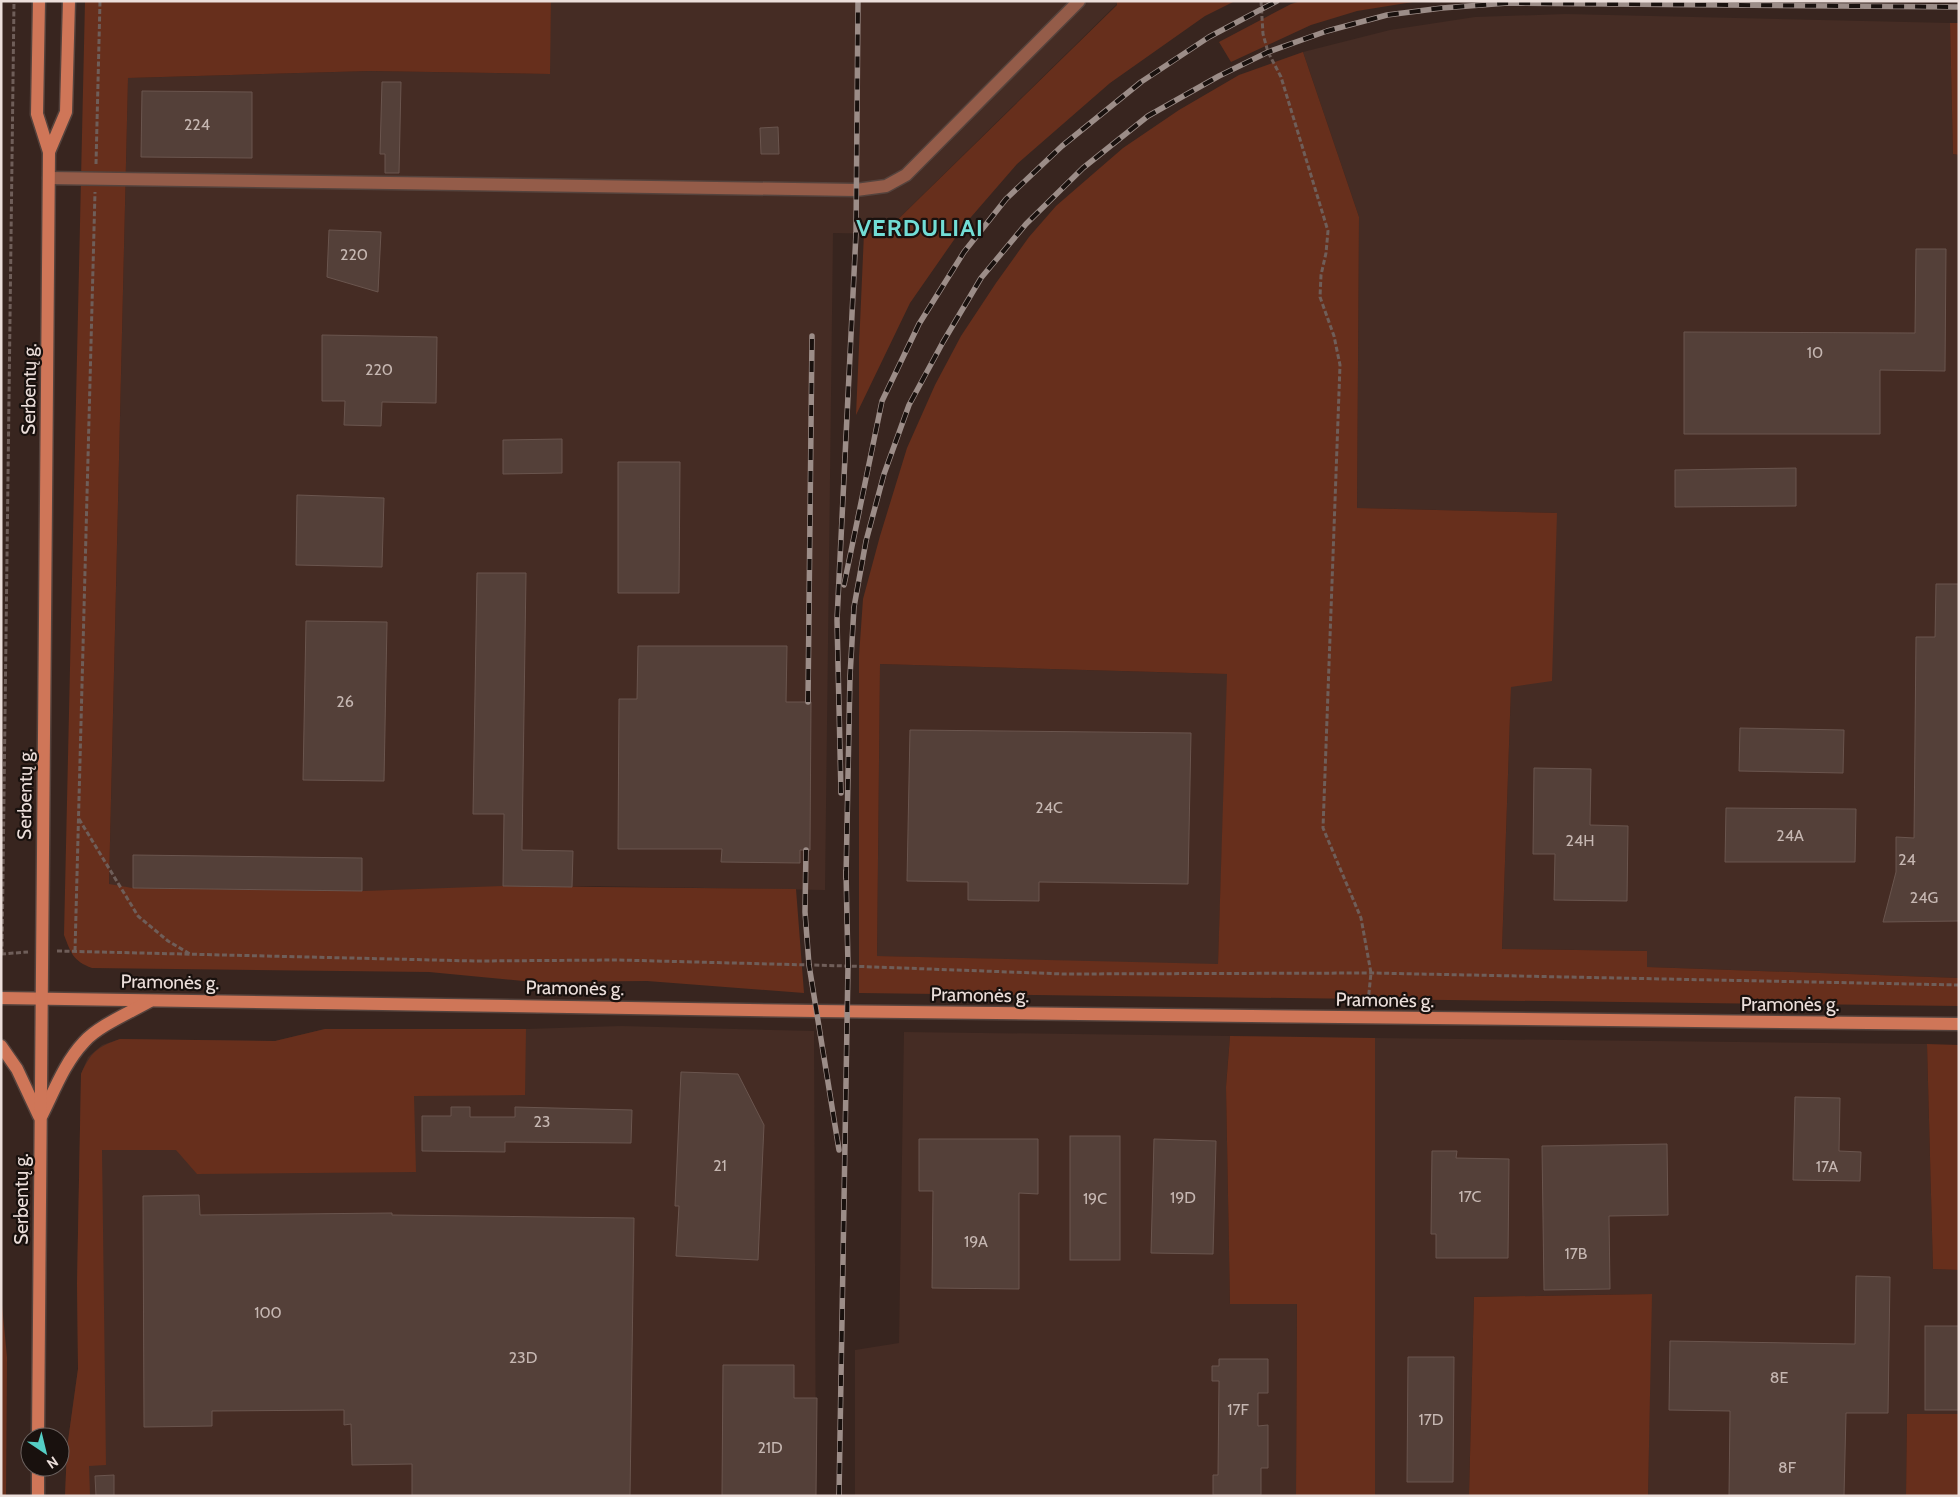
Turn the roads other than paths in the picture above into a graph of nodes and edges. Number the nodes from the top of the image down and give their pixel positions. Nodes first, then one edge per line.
1 (39, 1) edge
2 (69, 1) edge
3 (1079, 1) edge
4 (49, 152) junction
5 (49, 178) junction
6 (1, 998) edge
7 (42, 998) junction
8 (152, 1000) junction
9 (1959, 1024) edge
10 (1, 1046) edge
11 (41, 1118) junction
12 (38, 1427) edge
13 (38, 1477) edge
14 (38, 1496) edge

1 - 4 main road, Serbentų g.
2 - 4 main road, Serbentų g.
3 - 5 street
4 - 5 main road, Serbentų g.
5 - 7 main road, Serbentų g.
6 - 7 main road, Pramonės g.
7 - 8 main road, Pramonės g.
7 - 11 main road, Serbentų g.
8 - 9 main road, Pramonės g.
8 - 11 main road
10 - 11 main road
11 - 12 main road, Serbentų g.
13 - 14 main road

